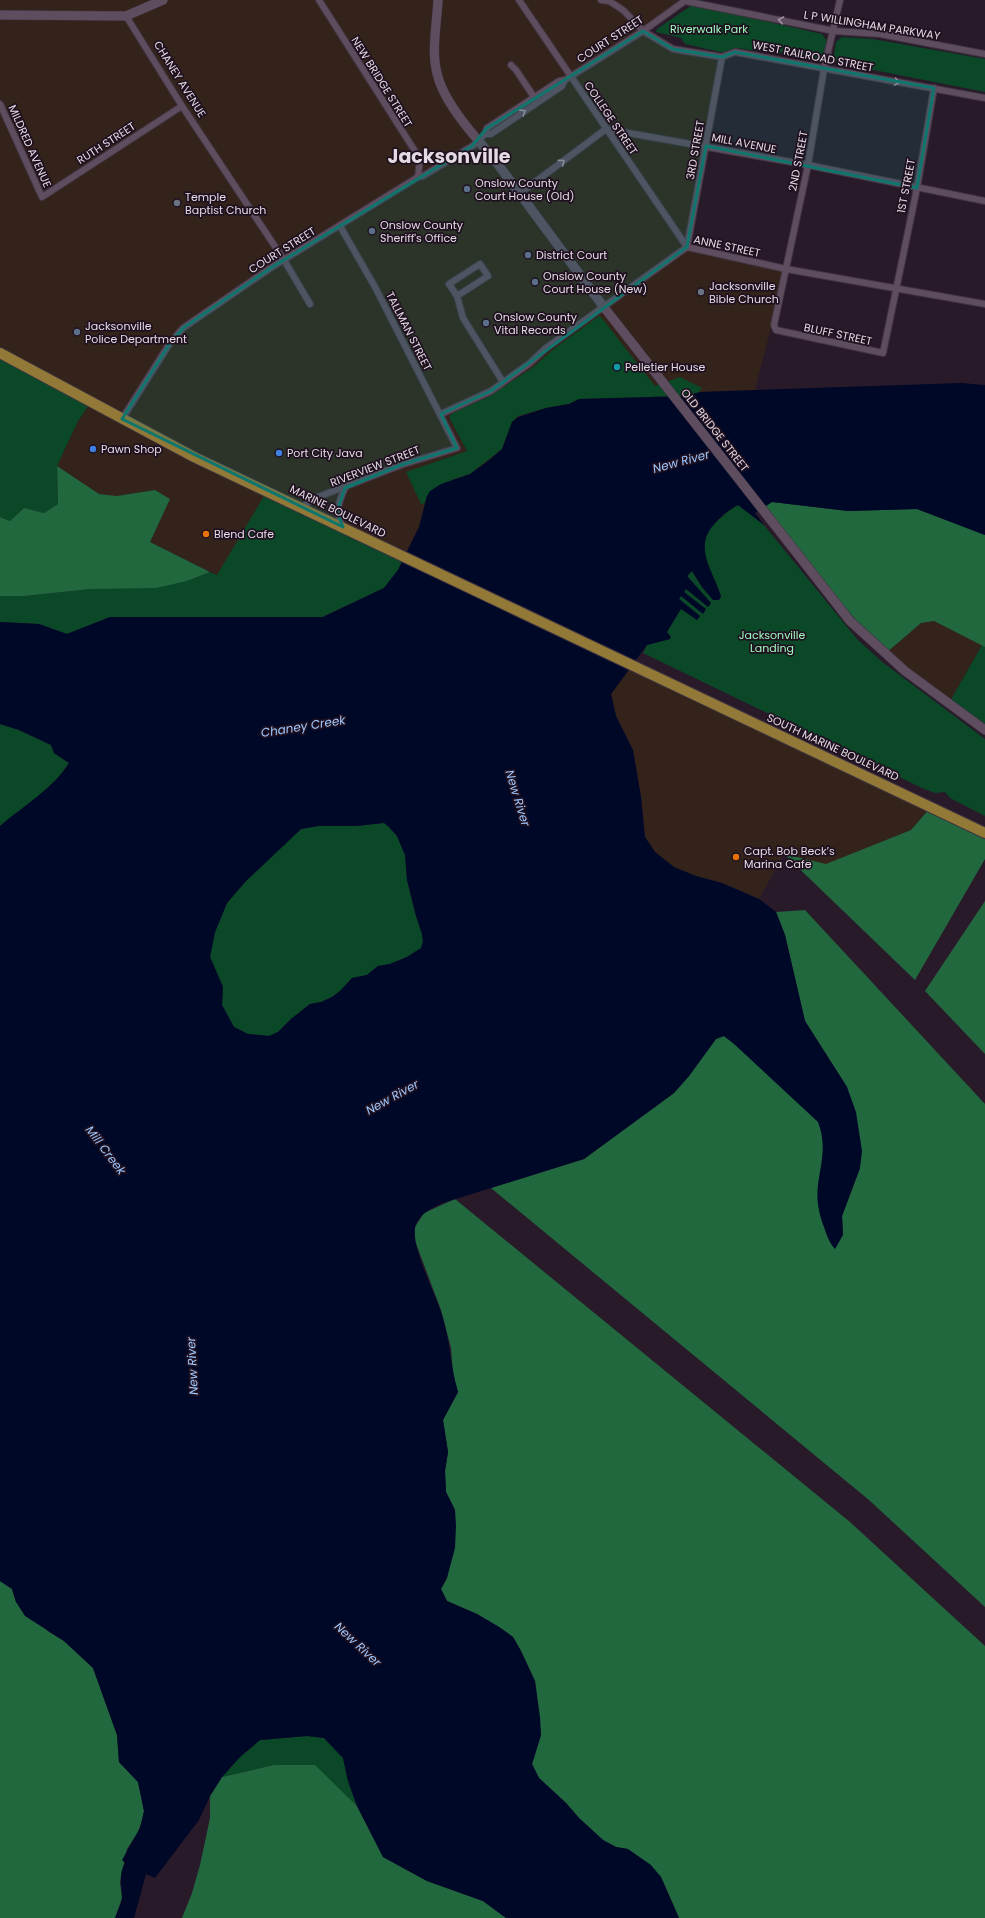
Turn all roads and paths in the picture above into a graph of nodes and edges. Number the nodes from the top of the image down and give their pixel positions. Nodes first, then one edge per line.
1 (163, 0) edge
2 (318, 0) edge
3 (438, 0) edge
4 (519, 0) edge
5 (601, 0) edge
6 (686, 0) edge
7 (712, 0) edge
8 (840, 0) edge
9 (678, 2) edge
10 (715, 7) junction
11 (0, 15) edge
12 (126, 16) junction
13 (643, 31) junction
14 (834, 31) junction
15 (985, 54) edge
16 (722, 57) junction
17 (511, 65) dead end
18 (824, 69) junction
19 (571, 76) junction
20 (565, 80) junction
21 (934, 88) junction
22 (534, 97) junction
23 (985, 98) edge
24 (0, 104) edge
25 (182, 106) junction
26 (606, 129) junction
27 (485, 134) junction
28 (477, 141) junction
29 (706, 146) junction
30 (808, 165) junction
31 (418, 177) junction
32 (917, 188) junction
33 (519, 194) junction
34 (42, 197) joint
35 (985, 201) edge
36 (340, 226) junction
37 (687, 247) junction
38 (284, 260) junction
39 (786, 269) junction
40 (896, 288) junction
41 (457, 296) junction
42 (310, 304) dead end
43 (985, 304) edge
44 (603, 306) junction
45 (774, 325) joint
46 (0, 353) edge
47 (503, 382) junction
48 (441, 414) junction
49 (122, 419) junction
50 (457, 448) joint
51 (345, 488) junction
52 (301, 507) junction
53 (344, 527) junction
54 (670, 683) joint
55 (985, 730) edge
56 (985, 832) edge

1 - 12 main road
2 - 31 street, NEW BRIDGE STREET
3 - 28 main road, OLD BRIDGE STREET
4 - 19 street, COLLEGE STREET
5 - 13 street, WEST RAILROAD STREET
6 - 9 street, COURT STREET
6 - 10 street, L P WILLINGHAM PARKWAY
7 - 10 street
8 - 14 street, 2ND STREET
9 - 13 street, COURT STREET
14 -> 10 street, L P WILLINGHAM PARKWAY
11 - 12 main road
12 - 25 street, CHANEY AVENUE
13 - 16 street, WEST RAILROAD STREET
13 - 19 street, COURT STREET
14 - 15 street, L P WILLINGHAM PARKWAY
14 - 18 street, 2ND STREET
16 - 18 street, WEST RAILROAD STREET
16 - 29 street, 3RD STREET
17 - 22 street
18 -> 21 street, WEST RAILROAD STREET
18 - 30 street, 2ND STREET
19 - 20 street, COURT STREET
19 - 26 street, COLLEGE STREET
20 - 22 street, COURT STREET
27 -> 20 street, COURT STREET
21 - 23 street, WEST RAILROAD STREET
21 - 32 street, 1ST STREET
22 - 27 street, COURT STREET
24 - 34 street, MILDRED AVENUE
25 - 34 street, RUTH STREET
25 - 38 street, CHANEY AVENUE
26 - 29 street, MILL AVENUE
33 -> 26 street
26 - 37 street, COLLEGE STREET
27 - 28 street, COURT STREET
28 - 31 street, COURT STREET
28 - 33 main road, OLD BRIDGE STREET
29 - 30 street, MILL AVENUE
29 - 37 street, 3RD STREET
30 - 32 street, MILL AVENUE
30 - 39 street, 2ND STREET
31 - 36 street, COURT STREET
32 - 35 street, MILL AVENUE
32 - 40 street, 1ST STREET
33 - 44 main road, OLD BRIDGE STREET
36 - 38 street, COURT STREET
36 - 48 street, TALLMAN STREET
37 - 39 street, ANNE STREET
37 - 44 street, ANNE STREET
38 - 42 street, CHANEY AVENUE
38 - 49 street, COURT STREET
39 - 40 street, ANNE STREET
39 - 45 street, 2ND STREET
40 - 43 street, ANNE STREET
40 - 45 street, BLUFF STREET
41 - 41 street
41 - 47 street
44 - 47 street, ANNE STREET
44 - 55 main road, OLD BRIDGE STREET
46 - 49 main road, MARINE BOULEVARD
47 - 48 street, ANNE STREET
48 - 50 street, TALLMAN STREET
49 - 52 main road, MARINE BOULEVARD
50 - 51 street, RIVERVIEW STREET
51 - 52 street, RIVERVIEW STREET
51 - 53 street
52 - 53 main road, MARINE BOULEVARD
53 - 54 main road, MARINE BOULEVARD
54 - 56 main road, SOUTH MARINE BOULEVARD

